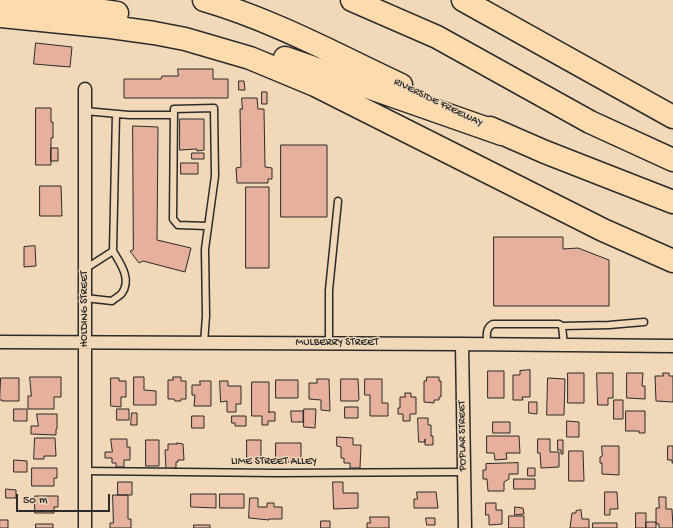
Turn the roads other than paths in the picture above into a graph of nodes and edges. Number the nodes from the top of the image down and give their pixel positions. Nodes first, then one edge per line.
1 (3, 0) edge
2 (204, 0) edge
3 (352, 0) edge
4 (377, 0) edge
5 (463, 0) edge
6 (0, 16) edge
7 (438, 37) junction
8 (85, 89) dead end
9 (85, 111) junction
10 (116, 114) junction
11 (174, 115) junction
12 (673, 117) edge
13 (502, 134) junction
14 (673, 160) edge
15 (338, 201) dead end
16 (673, 202) edge
17 (207, 226) junction
18 (113, 251) junction
19 (673, 261) edge
20 (85, 270) junction
21 (85, 298) junction
22 (644, 322) dead end
23 (562, 326) junction
24 (0, 342) edge
25 (85, 343) junction
26 (204, 343) junction
27 (329, 343) junction
28 (462, 344) junction
29 (487, 344) junction
30 (564, 345) junction
31 (673, 346) edge
32 (85, 471) junction
33 (464, 472) junction
34 (85, 528) edge
35 (465, 528) edge

1 - 13 highway
2 - 13 highway, RIVERSIDE FREEWAY
3 - 7 highway
4 - 7 highway
5 - 12 highway
6 - 19 highway
7 - 14 highway
8 - 9 street, HOLDING STREET
9 - 10 lane
9 - 20 street, HOLDING STREET
10 - 11 lane
10 - 18 lane
11 - 17 lane
11 - 17 lane
13 - 16 highway, RIVERSIDE FREEWAY
15 - 27 lane
17 - 26 lane
18 - 20 lane
18 - 21 lane
20 - 21 street, HOLDING STREET
21 - 25 street, HOLDING STREET
22 - 23 lane
23 - 29 lane
23 - 30 lane
24 - 25 street, MULBERRY STREET
25 - 26 street, MULBERRY STREET
25 - 32 street, HOLDING STREET
26 - 27 street, MULBERRY STREET
27 - 28 street, MULBERRY STREET
28 - 29 street, MULBERRY STREET
28 - 33 street, POPLAR STREET
29 - 30 street, MULBERRY STREET
30 - 31 street, MULBERRY STREET
32 - 33 lane, LIME STREET ALLEY
32 - 34 street, HOLDING STREET
33 - 35 street, POPLAR STREET

